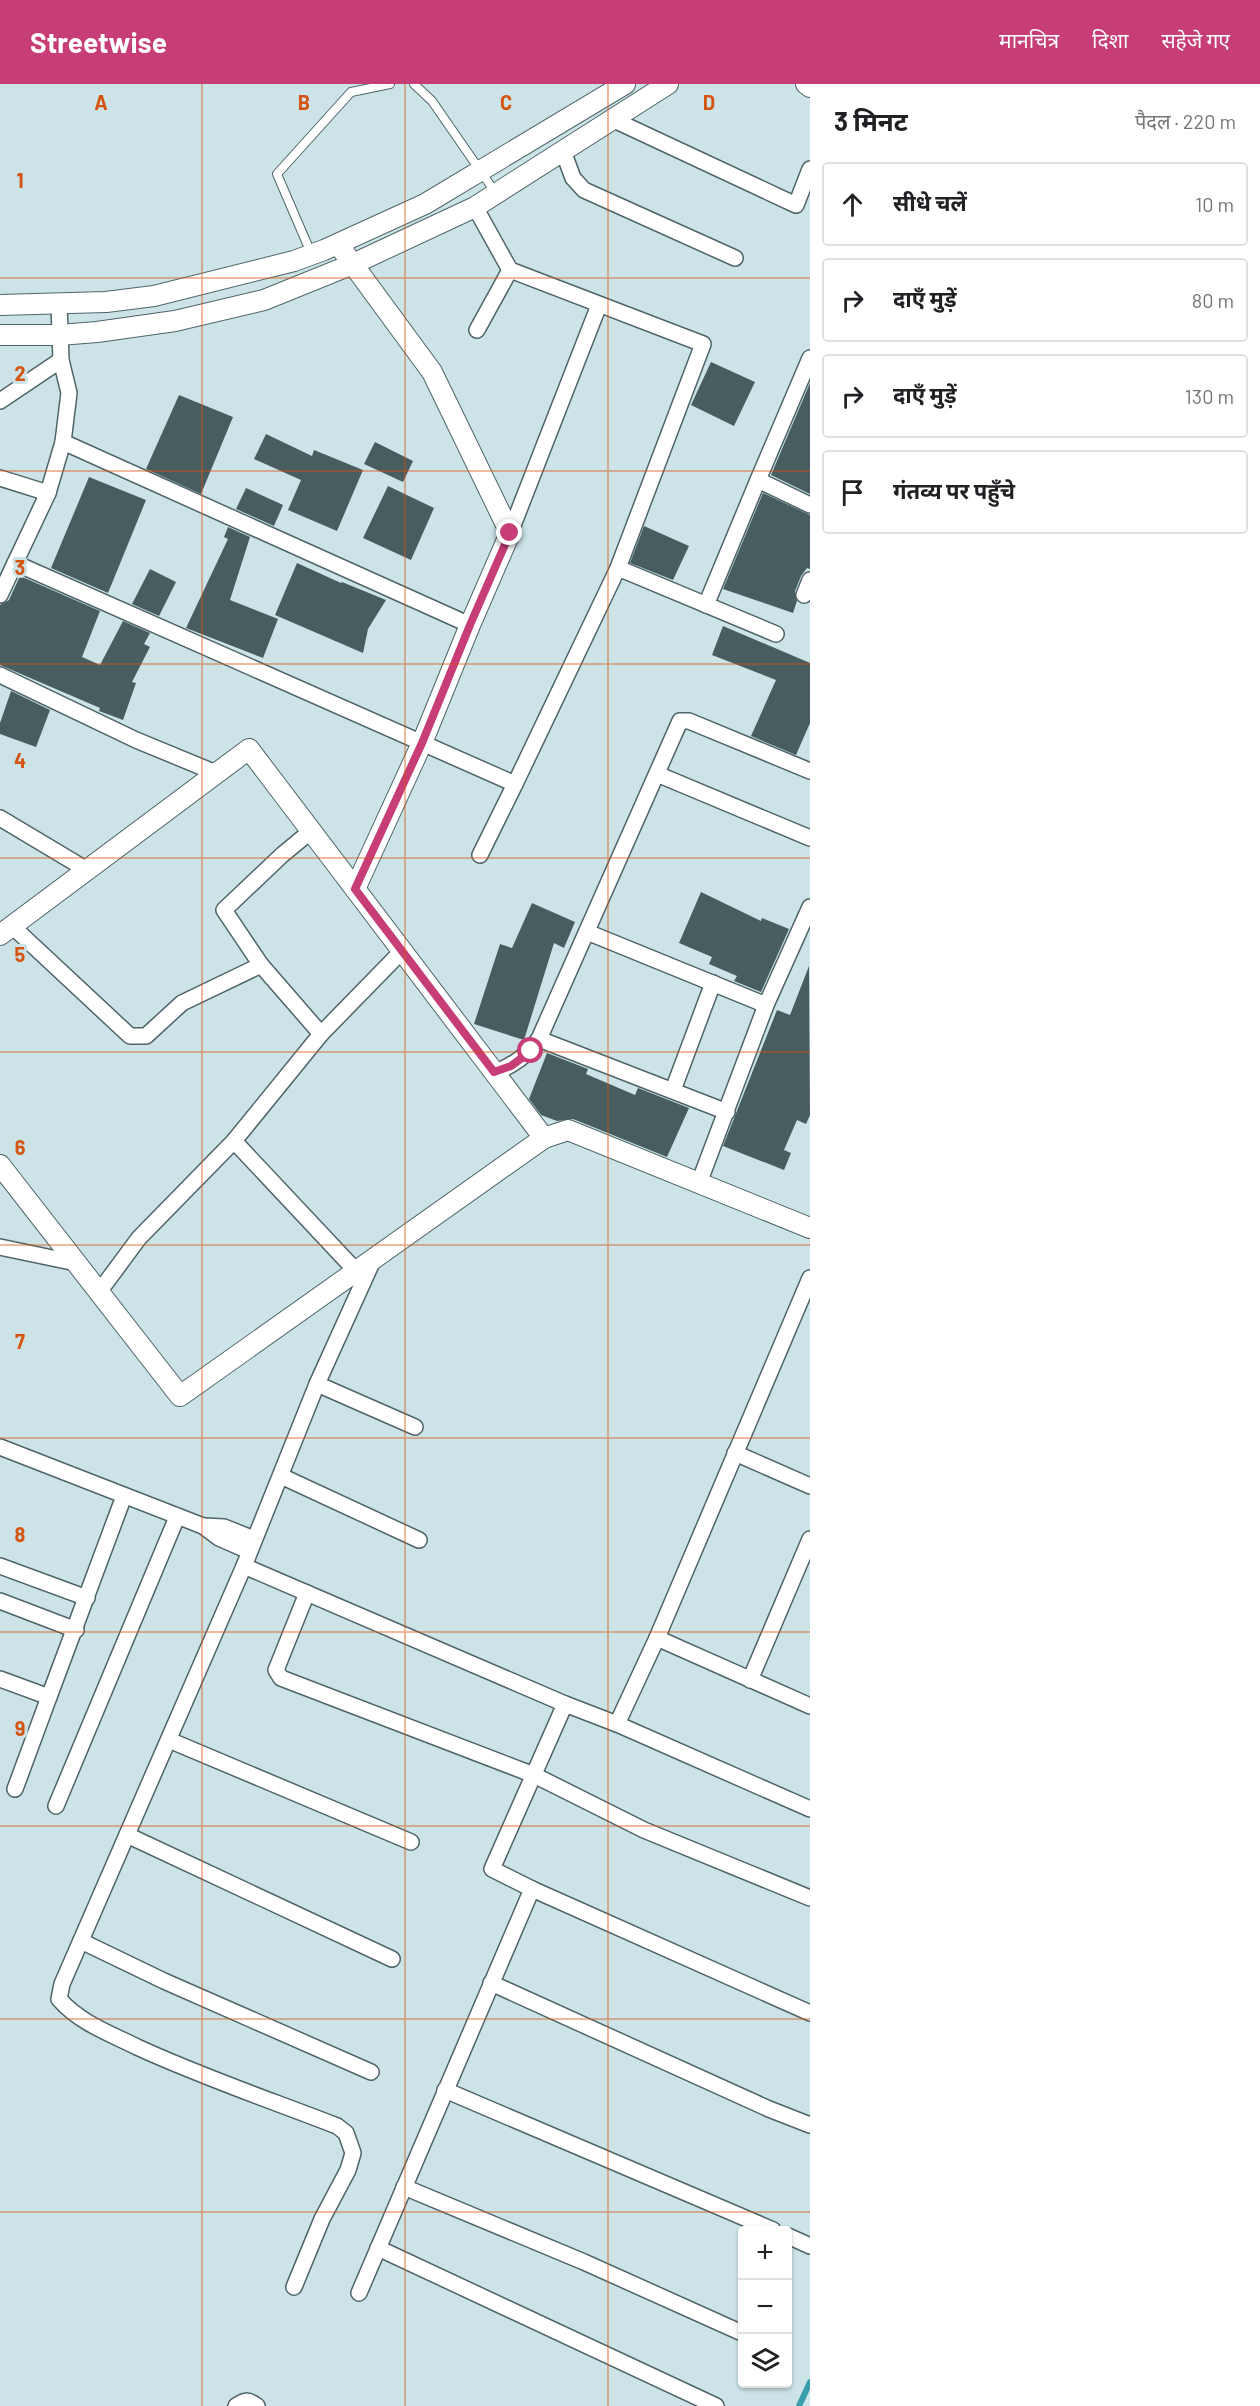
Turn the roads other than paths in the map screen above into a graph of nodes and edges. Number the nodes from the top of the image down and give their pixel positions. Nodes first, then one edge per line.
1 (390, 84) edge
2 (414, 84) edge
3 (625, 84) edge
4 (668, 84) edge
5 (806, 84) edge
6 (810, 87) edge
7 (612, 119) junction
8 (563, 151) junction
9 (810, 169) edge
10 (481, 171) junction
11 (495, 192) junction
12 (475, 207) junction
13 (338, 244) junction
14 (311, 254) junction
15 (735, 258) dead end
16 (353, 264) junction
17 (510, 270) junction
18 (58, 304) junction
19 (0, 305) edge
20 (600, 305) junction
21 (477, 330) dead end
22 (0, 335) edge
23 (59, 335) junction
24 (810, 358) edge
25 (61, 360) junction
26 (0, 401) edge
27 (63, 442) junction
28 (0, 478) edge
29 (758, 480) junction
30 (48, 493) junction
31 (810, 506) edge
32 (510, 533) junction
33 (15, 563) junction
34 (618, 568) junction
35 (810, 580) edge
36 (0, 595) edge
37 (804, 595) dead end
38 (706, 605) junction
39 (470, 625) junction
40 (776, 634) dead end
41 (0, 675) edge
42 (422, 743) junction
43 (810, 771) edge
44 (216, 773) junction
45 (657, 774) junction
46 (515, 784) junction
47 (0, 819) edge
48 (311, 831) junction
49 (810, 838) edge
50 (480, 855) dead end
51 (87, 870) junction
52 (355, 889) junction
53 (810, 907) edge
54 (6, 930) edge
55 (587, 932) junction
56 (402, 951) junction
57 (261, 965) junction
58 (713, 983) junction
59 (766, 1005) junction
60 (321, 1034) junction
61 (539, 1039) junction
62 (494, 1072) junction
63 (674, 1090) junction
64 (727, 1112) junction
65 (544, 1138) junction
66 (234, 1141) junction
67 (0, 1164) edge
68 (699, 1183) junction
69 (810, 1228) edge
70 (1, 1251) edge
71 (374, 1258) junction
72 (76, 1263) junction
73 (356, 1271) junction
74 (810, 1278) edge
75 (99, 1292) junction
76 (317, 1384) junction
77 (415, 1427) dead end
78 (0, 1447) edge
79 (735, 1453) junction
80 (280, 1476) junction
81 (810, 1486) edge
82 (124, 1496) junction
83 (177, 1517) junction
84 (810, 1539) edge
85 (419, 1540) dead end
86 (249, 1552) junction
87 (0, 1566) edge
88 (306, 1593) junction
89 (87, 1598) junction
90 (0, 1601) edge
91 (76, 1630) junction
92 (657, 1638) junction
93 (0, 1679) edge
94 (750, 1680) junction
95 (49, 1697) junction
96 (565, 1704) junction
97 (810, 1706) edge
98 (617, 1724) junction
99 (169, 1740) junction
100 (534, 1775) junction
101 (15, 1789) dead end
102 (56, 1806) dead end
103 (810, 1809) edge
104 (127, 1835) junction
105 (411, 1842) dead end
106 (532, 1888) junction
107 (810, 1899) edge
108 (81, 1941) junction
109 (392, 1959) dead end
110 (491, 1983) junction
111 (810, 2013) edge
112 (371, 2072) dead end
113 (445, 2090) junction
114 (810, 2125) edge
115 (404, 2187) junction
116 (764, 2226) edge
117 (792, 2238) edge
118 (810, 2246) edge
119 (378, 2248) junction
120 (294, 2286) dead end
121 (359, 2293) dead end
122 (738, 2331) edge
123 (236, 2406) edge
124 (257, 2406) edge
125 (716, 2406) edge

1 - 14 lane
2 - 10 lane
3 - 10 street
4 - 7 street
5 - 6 street
7 - 8 street
7 - 9 street
8 - 11 street
8 - 15 street
10 - 11 lane
10 - 13 street
11 - 12 street
12 - 16 street
12 - 17 street
13 - 14 street
13 - 16 street
14 - 18 street
16 - 23 street
16 - 32 street
17 - 20 street
17 - 21 street
18 - 19 street
18 - 23 street
20 - 32 street
20 - 34 street
22 - 23 street
23 - 25 street
24 - 29 street
25 - 26 street
25 - 27 street
27 - 30 street
27 - 39 street
28 - 30 street
29 - 31 street
29 - 38 street
30 - 33 street
32 - 39 street
33 - 36 street
33 - 42 street
34 - 38 street
34 - 46 street
35 - 37 street
38 - 40 street
39 - 42 street
41 - 44 street
42 - 46 street
42 - 52 street
43 - 45 street
44 - 48 street
44 - 51 street
45 - 49 street
45 - 55 street
46 - 50 street
47 - 51 street
48 - 52 street
48 - 57 street
51 - 54 street
52 - 56 street
53 - 59 street
54 - 57 street
55 - 58 street
55 - 61 street
56 - 60 street
56 - 62 street
57 - 60 street
58 - 59 street
58 - 63 street
59 - 64 street
60 - 66 street
61 - 62 street
61 - 63 street
62 - 65 street
63 - 64 street
64 - 68 street
65 - 68 street
65 - 71 street
66 - 73 street
66 - 75 street
67 - 72 street
68 - 69 street
70 - 72 street
71 - 73 street
71 - 76 street
72 - 75 street
73 - 75 street
74 - 79 street
76 - 77 street
76 - 80 street
78 - 82 street
79 - 81 street
79 - 92 street
80 - 85 street
80 - 86 street
82 - 83 street
82 - 89 street
83 - 86 street
83 - 102 street
84 - 94 street
86 - 88 street
86 - 99 street
87 - 89 street
88 - 96 street
88 - 100 street
89 - 91 street
90 - 91 street
91 - 95 street
92 - 94 street
92 - 98 street
93 - 95 street
94 - 97 street
95 - 101 street
96 - 98 street
96 - 100 street
98 - 103 street
99 - 104 street
99 - 105 street
100 - 106 street
100 - 107 street
104 - 108 street
104 - 109 street
106 - 110 street
106 - 111 street
108 - 112 street
108 - 120 street
110 - 113 street
110 - 114 street
113 - 115 street
113 - 116 street
115 - 119 street
115 - 122 street
117 - 118 street
119 - 121 street
119 - 125 street
123 - 124 street

